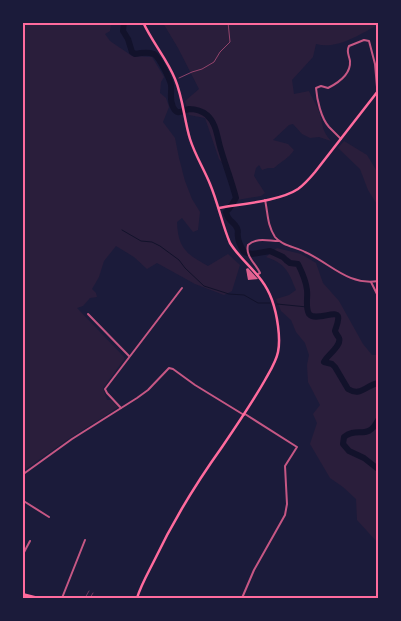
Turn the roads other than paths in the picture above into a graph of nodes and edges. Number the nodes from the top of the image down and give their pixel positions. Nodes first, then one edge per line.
1 (143, 22) edge
2 (378, 91) edge
3 (341, 139) junction
4 (265, 200) junction
5 (219, 208) junction
6 (279, 241) junction
7 (258, 274) junction
8 (378, 281) edge
9 (371, 282) junction
10 (182, 288) dead end
11 (378, 296) edge
12 (88, 314) dead end
13 (130, 356) junction
14 (121, 408) junction
15 (244, 415) junction
16 (22, 475) edge
17 (22, 500) edge
18 (48, 517) dead end
19 (85, 540) dead end
20 (30, 541) dead end
21 (22, 556) edge
22 (89, 591) dead end
23 (93, 593) dead end
24 (22, 594) edge
25 (38, 598) edge
26 (62, 598) edge
27 (85, 598) edge
28 (90, 598) edge
29 (137, 598) edge
30 (242, 598) edge

1 - 5 highway
2 - 3 highway
2 - 3 street
3 - 4 highway
4 - 5 highway
4 - 6 street
5 - 7 highway
6 - 7 street
6 - 9 street
7 - 15 highway
8 - 9 street
9 - 11 street
10 - 13 street
12 - 13 street
13 - 14 street
14 - 15 street
14 - 16 street
15 - 29 highway
15 - 30 street
17 - 18 street
19 - 26 street
20 - 21 street
22 - 27 lane
23 - 28 lane
24 - 25 highway

